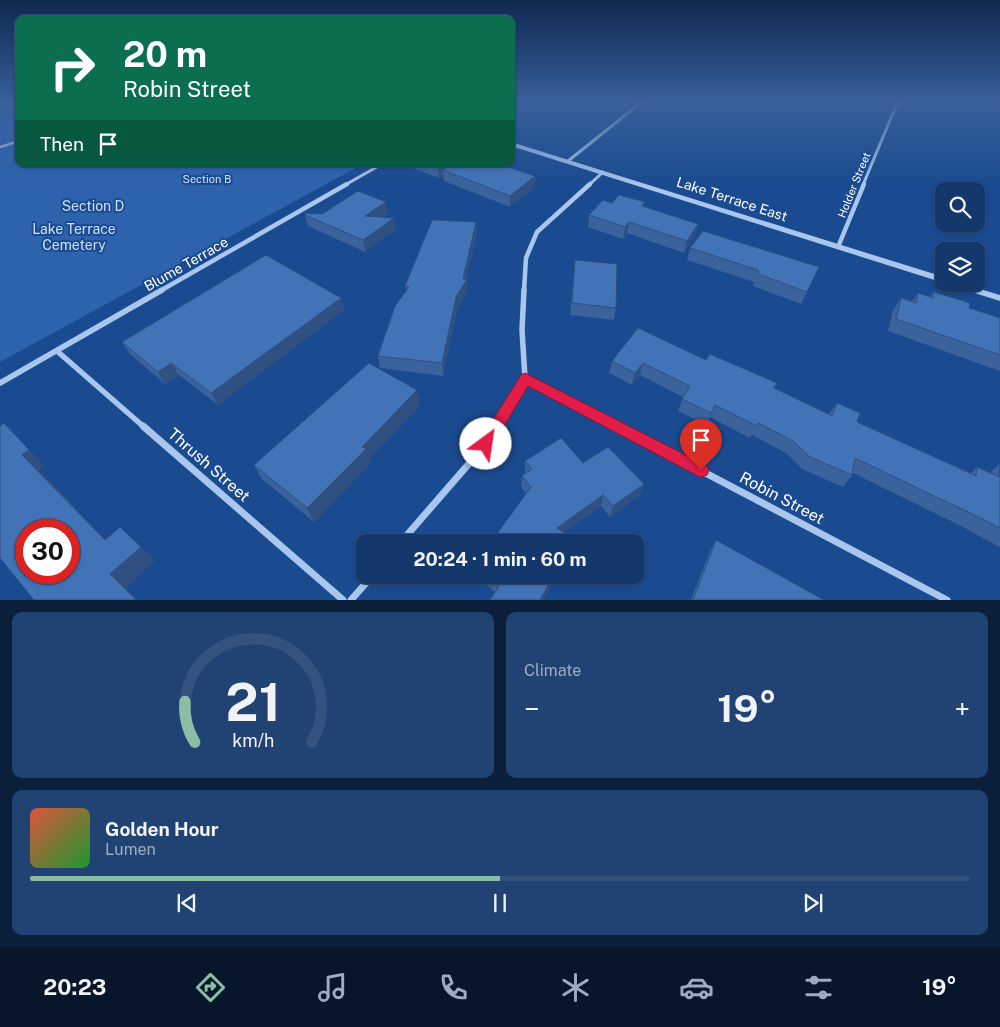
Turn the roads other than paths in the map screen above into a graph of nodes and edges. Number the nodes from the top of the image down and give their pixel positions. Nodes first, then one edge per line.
1 (608, 129) edge
2 (886, 129) edge
3 (15, 142) edge
4 (515, 145) edge
5 (0, 147) edge
6 (568, 161) junction
7 (377, 167) edge
8 (603, 172) junction
9 (838, 247) junction
10 (935, 277) edge
11 (981, 292) edge
12 (1000, 298) edge
13 (57, 351) junction
14 (525, 378) junction
15 (0, 383) edge
16 (408, 534) edge
17 (364, 584) edge
18 (343, 600) edge
19 (351, 600) edge
20 (947, 600) edge

1 - 6 street
2 - 9 street, Holder Street
3 - 5 lane
4 - 6 street, Lake Terrace East
6 - 8 street, Lake Terrace East
7 - 13 street, Blume Terrace
8 - 9 street, Lake Terrace East
8 - 14 street
9 - 10 street, Lake Terrace East
11 - 12 street
13 - 15 street, Blume Terrace
13 - 18 street, Thrush Street
14 - 16 street
14 - 20 street, Robin Street
17 - 19 street

